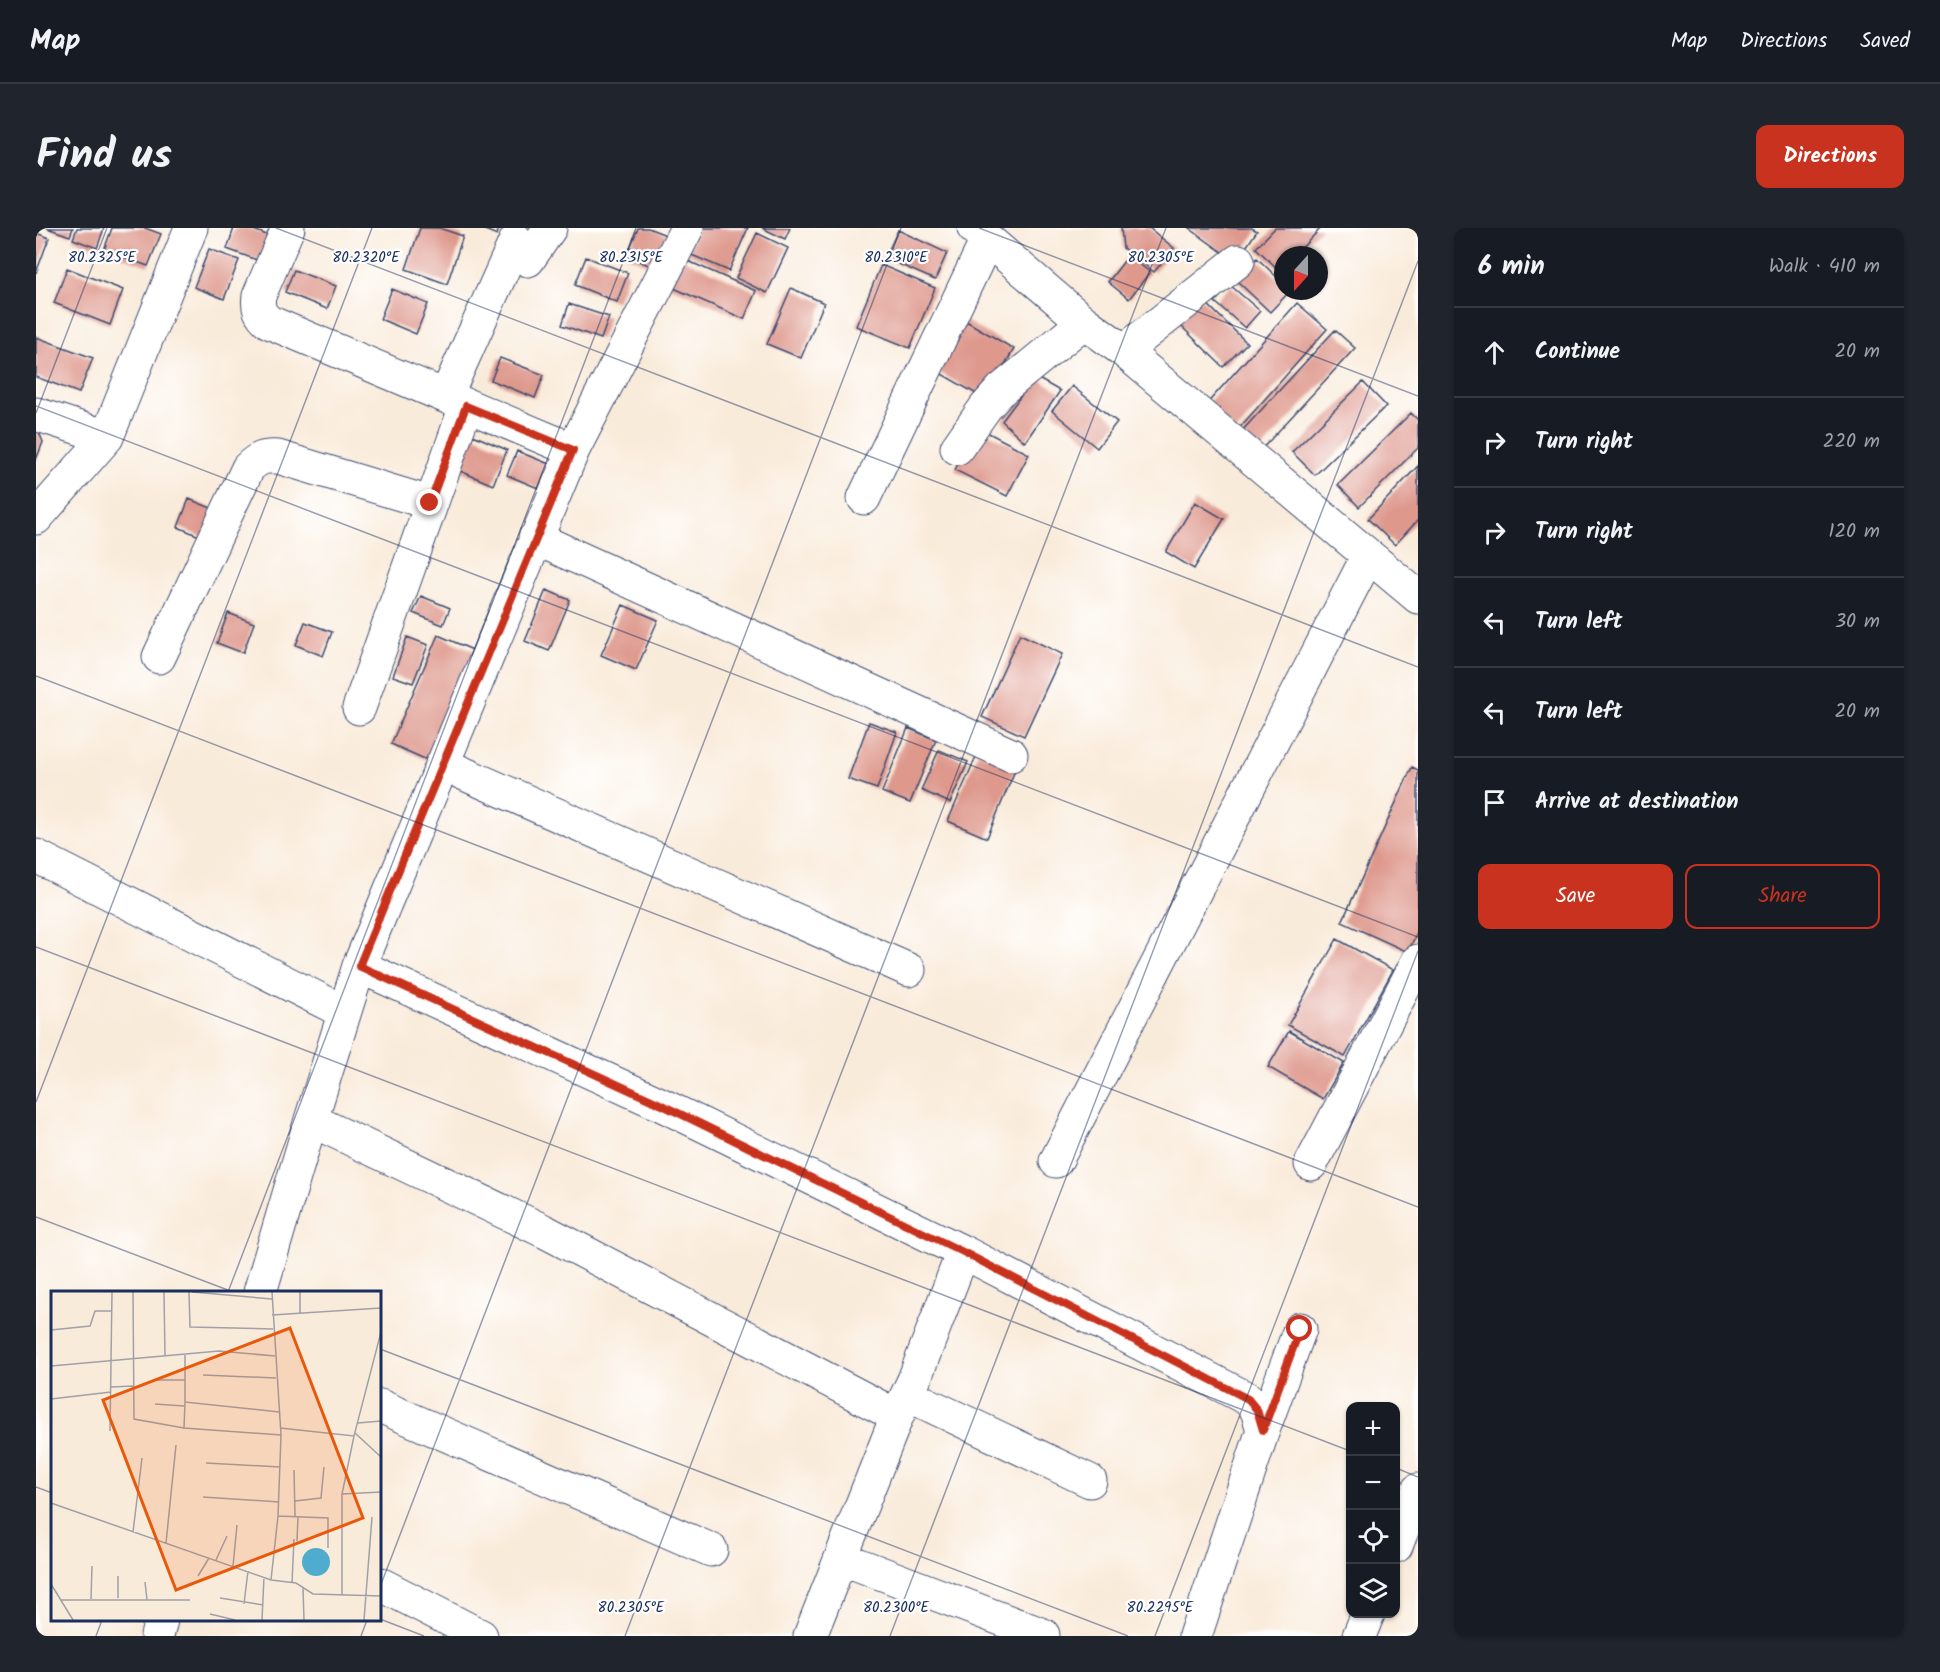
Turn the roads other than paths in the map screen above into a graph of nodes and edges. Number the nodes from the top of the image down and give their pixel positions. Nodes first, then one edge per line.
1 (191, 228) edge
2 (288, 228) edge
3 (550, 228) edge
4 (687, 228) edge
5 (981, 234) edge
6 (1238, 261) dead end
7 (1084, 322) junction
8 (1124, 351) junction
9 (456, 401) junction
10 (36, 414) edge
11 (107, 437) junction
12 (957, 448) dead end
13 (573, 450) junction
14 (864, 498) dead end
15 (430, 503) junction
16 (36, 518) edge
17 (536, 538) junction
18 (1368, 556) junction
19 (1418, 597) edge
20 (159, 657) dead end
21 (359, 708) dead end
22 (1011, 756) dead end
23 (442, 764) junction
24 (36, 856) edge
25 (1418, 961) edge
26 (359, 966) junction
27 (909, 969) dead end
28 (344, 1012) junction
29 (311, 1120) junction
30 (1056, 1161) dead end
31 (1311, 1164) dead end
32 (963, 1252) junction
33 (261, 1291) edge
34 (1300, 1329) dead end
35 (381, 1406) edge
36 (902, 1406) junction
37 (1263, 1430) junction
38 (1090, 1481) dead end
39 (1418, 1490) edge
40 (1400, 1534) edge
41 (711, 1550) dead end
42 (841, 1558) junction
43 (381, 1585) edge
44 (1366, 1618) edge
45 (161, 1621) edge
46 (1043, 1635) edge
47 (157, 1636) edge
48 (481, 1636) edge
49 (810, 1636) edge
50 (1195, 1636) edge
51 (1359, 1636) edge

1 - 11 street
2 - 9 street
3 - 9 street
4 - 13 street
5 - 7 street
5 - 14 street
6 - 8 street
7 - 8 street
7 - 12 street
8 - 18 street
9 - 13 street
9 - 15 street
10 - 11 street
11 - 16 street
13 - 17 street
15 - 20 street
15 - 21 street
17 - 22 street
17 - 23 street
18 - 19 street
18 - 30 street
23 - 26 street
23 - 27 street
24 - 28 street
25 - 31 street
26 - 28 street
26 - 32 street
28 - 29 street
29 - 33 street
29 - 36 street
32 - 36 street
32 - 37 street
34 - 37 street
35 - 41 street
36 - 38 street
36 - 42 street
37 - 50 street
39 - 40 street
42 - 46 street
42 - 49 street
43 - 48 street
44 - 51 street
45 - 47 street

